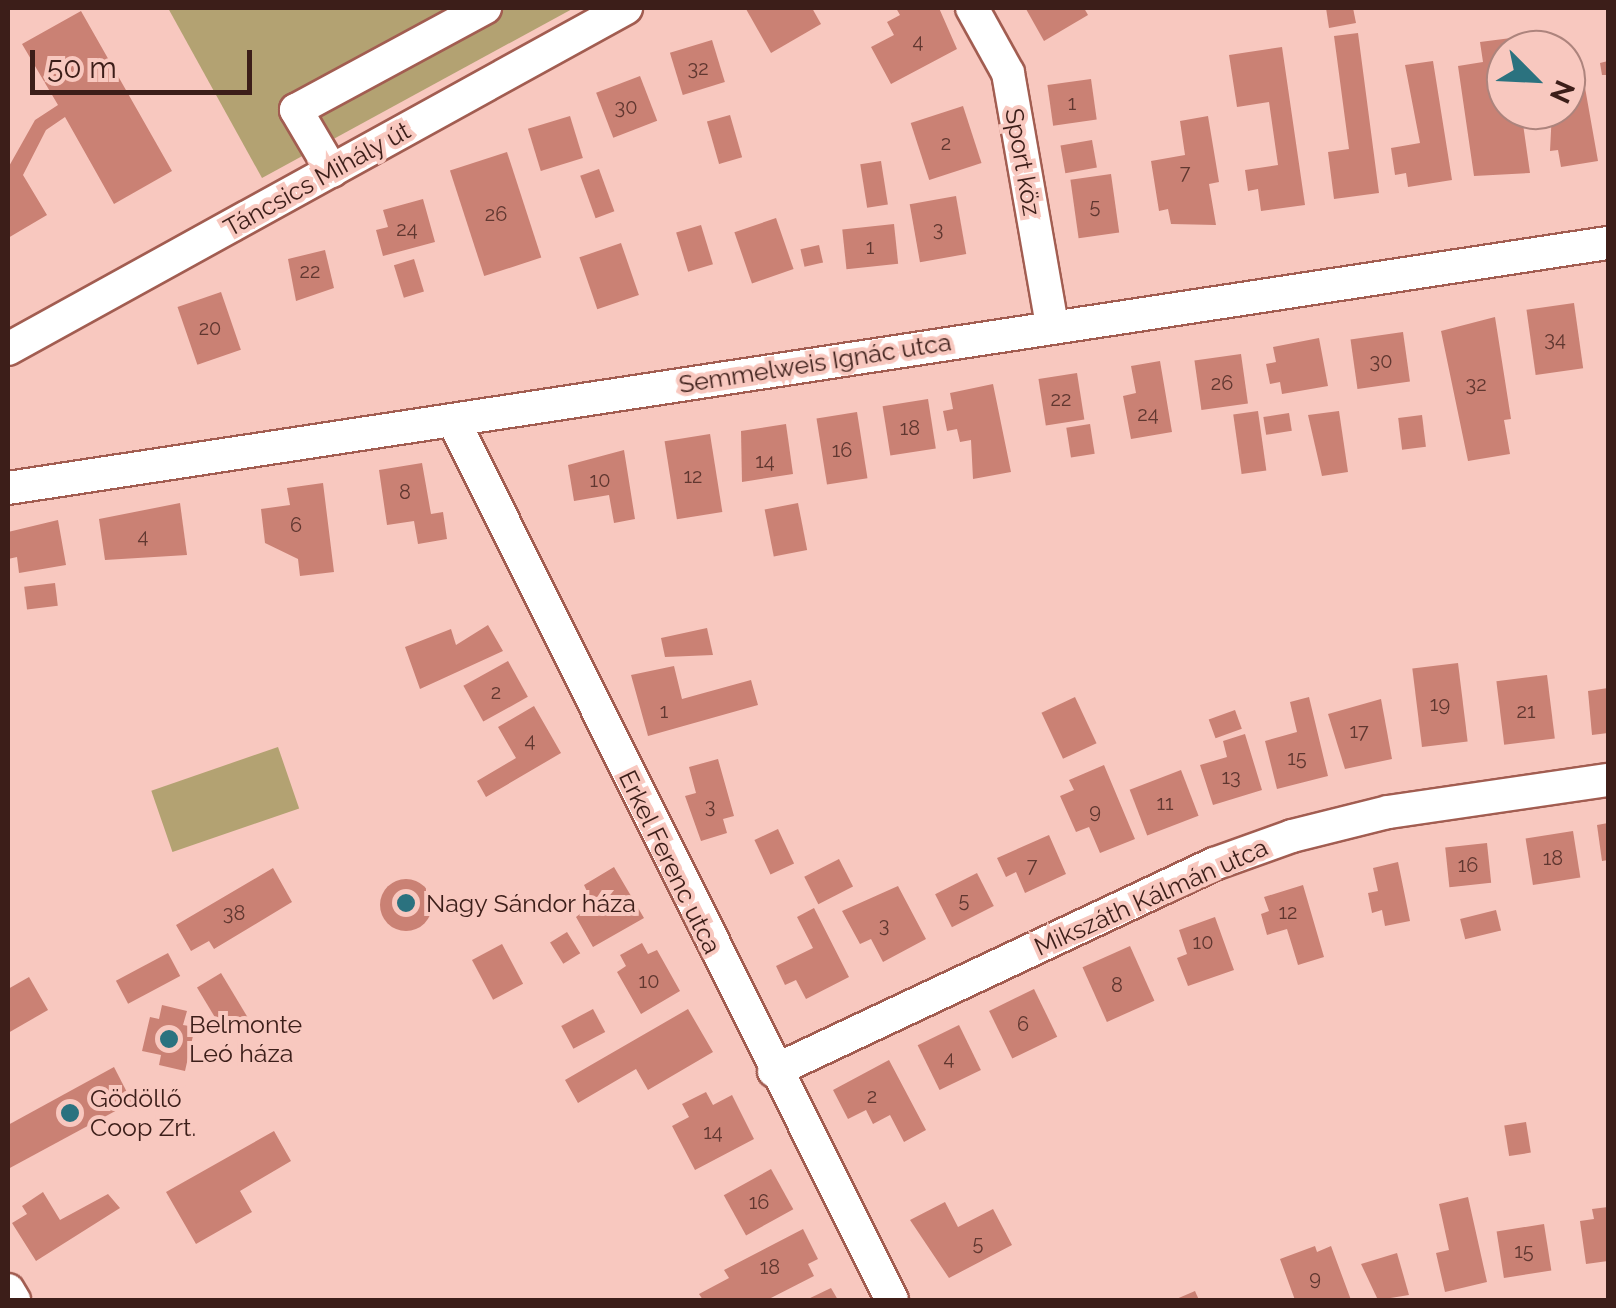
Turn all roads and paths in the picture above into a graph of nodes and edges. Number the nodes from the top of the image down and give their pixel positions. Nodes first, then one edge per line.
1 (485, 8) edge
2 (626, 8) edge
3 (972, 8) edge
4 (332, 172) junction
5 (1608, 244) edge
6 (1052, 324) junction
7 (8, 349) edge
8 (454, 422) junction
9 (12, 485) edge
10 (1608, 780) edge
11 (774, 1071) junction
12 (8, 1290) edge
13 (14, 1300) edge
14 (892, 1300) edge

1 - 4 street
2 - 4 street, Táncsics Mihály út
3 - 6 street, Sport köz
4 - 7 street, Táncsics Mihály út
5 - 6 street, Semmelweis Ignác utca
6 - 8 street, Semmelweis Ignác utca
8 - 9 street, Semmelweis Ignác utca
8 - 11 street, Erkel Ferenc utca
10 - 11 street, Mikszáth Kálmán utca
11 - 14 street, Erkel Ferenc utca
12 - 13 street

